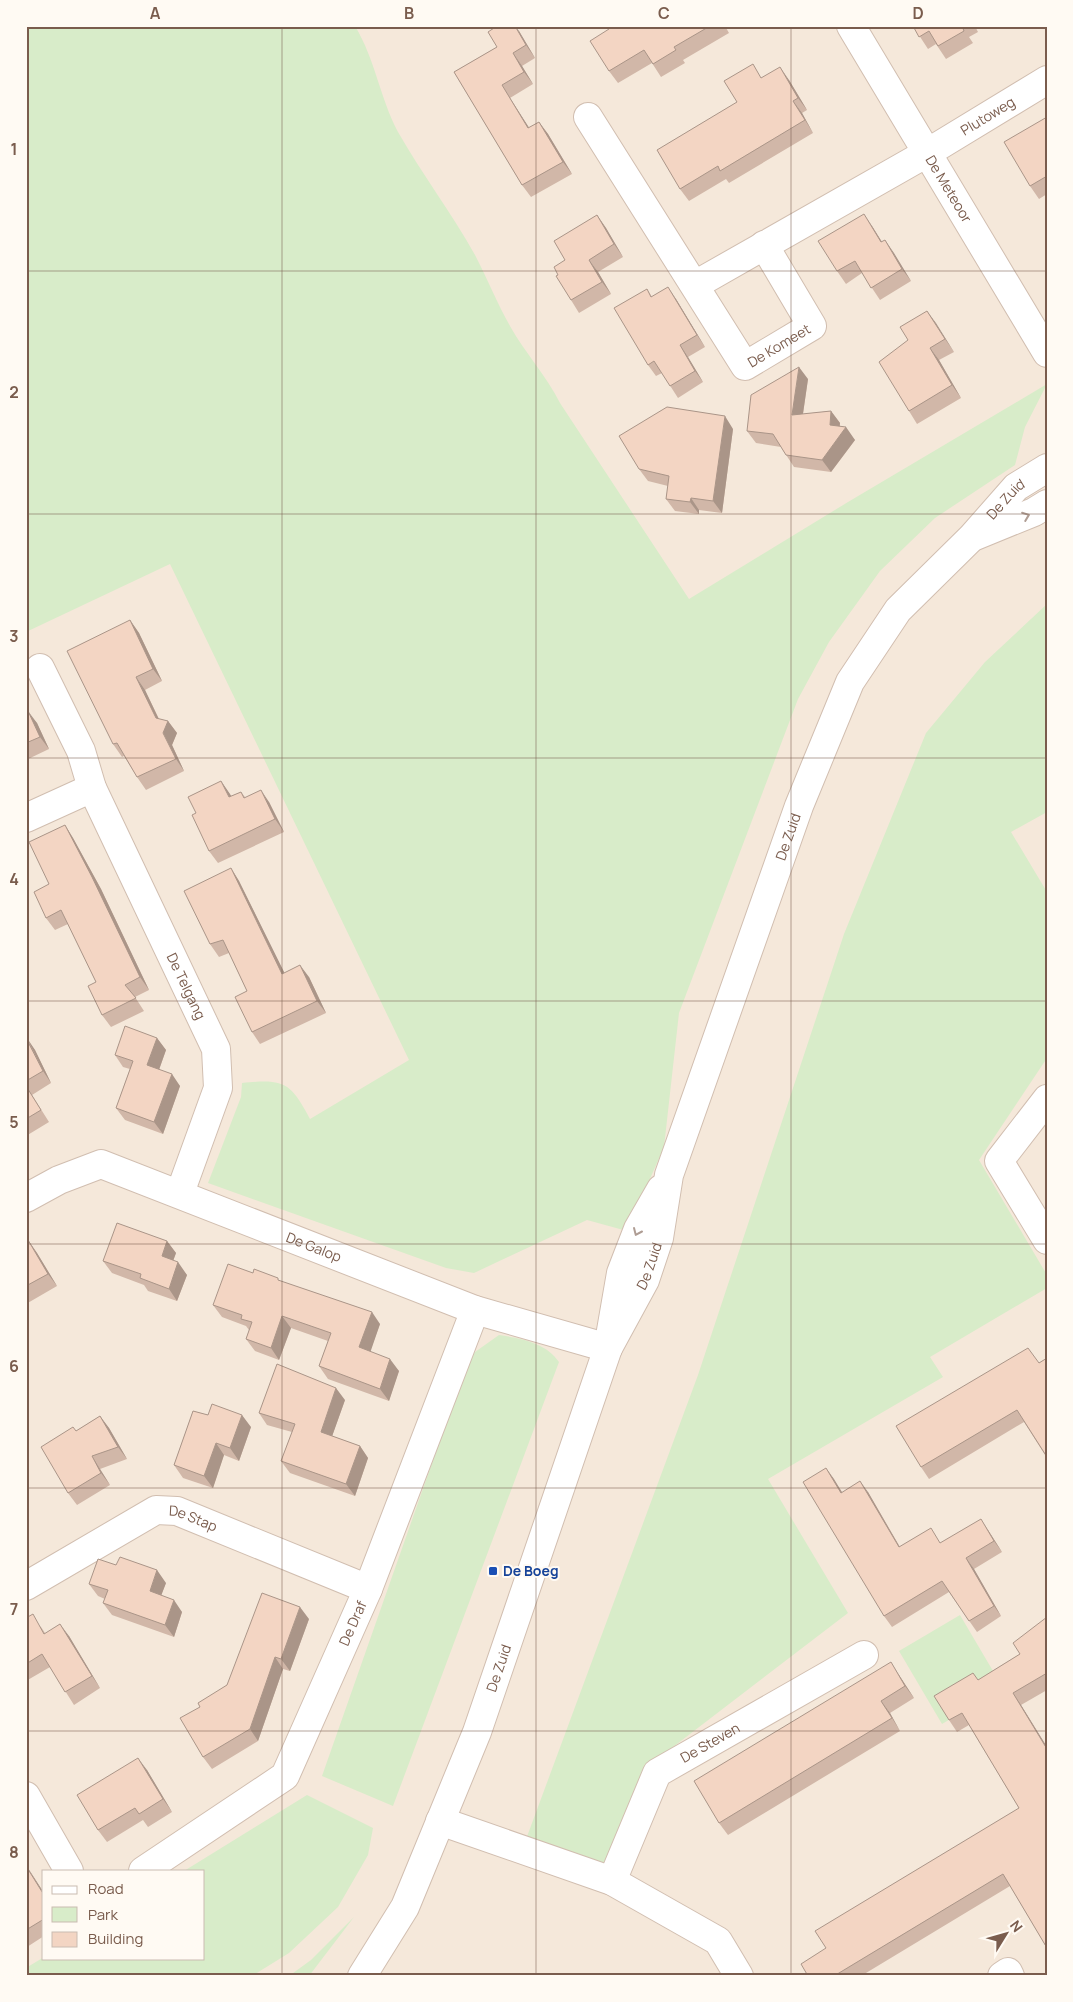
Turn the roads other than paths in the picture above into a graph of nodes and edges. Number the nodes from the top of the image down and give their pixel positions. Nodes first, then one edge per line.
1 (851, 26) edge
2 (1047, 80) edge
3 (588, 117) dead end
4 (927, 153) junction
5 (764, 245) junction
6 (695, 285) junction
7 (1047, 353) edge
8 (1047, 468) edge
9 (1047, 504) edge
10 (972, 537) junction
11 (40, 668) dead end
12 (92, 788) junction
13 (26, 818) edge
14 (1047, 1099) edge
15 (180, 1194) junction
16 (26, 1198) edge
17 (1047, 1240) edge
18 (475, 1310) junction
19 (608, 1348) junction
20 (26, 1586) edge
21 (368, 1589) junction
22 (864, 1655) dead end
23 (26, 1796) edge
24 (440, 1821) junction
25 (68, 1870) edge
26 (144, 1870) edge
27 (612, 1881) junction
28 (362, 1976) edge
29 (739, 1976) edge
30 (1002, 1976) edge
31 (1010, 1976) edge

1 - 4 street, De Meteoor
2 - 4 street, Plutoweg
3 - 6 street, De Komeet
4 - 5 street
4 - 7 street, De Meteoor
5 - 6 street
5 - 6 street, De Komeet
8 - 10 street, De Zuid
10 -> 9 street, De Zuid
10 - 19 street, De Zuid
11 - 12 street, De Telgang
12 - 13 street
12 - 15 street, De Telgang
14 - 17 street
15 - 16 street, De Galop
15 - 18 street, De Galop
18 - 19 street, De Galop
18 - 21 street, De Draf
19 - 24 street, De Zuid
20 - 21 street, De Stap
21 - 26 street, De Draf
22 - 27 street, De Steven
23 - 25 street
24 - 27 street
24 - 28 street, De Zuid
27 - 29 street
30 - 31 street

